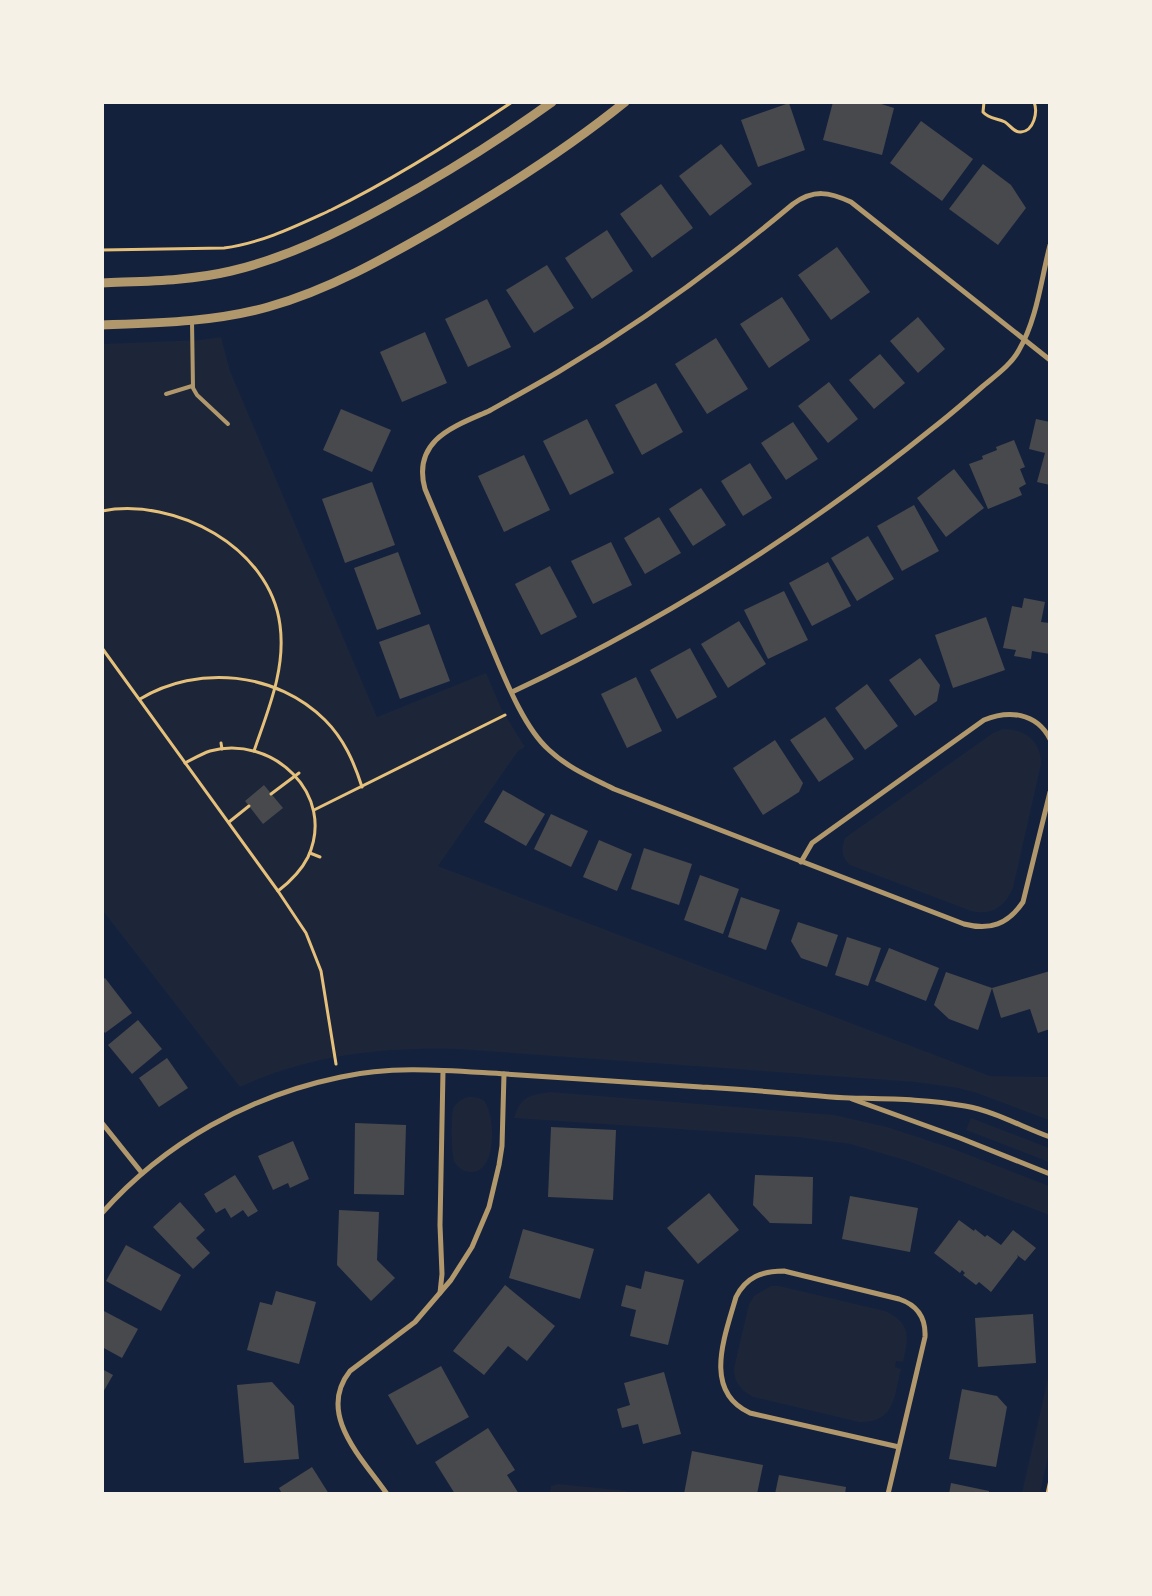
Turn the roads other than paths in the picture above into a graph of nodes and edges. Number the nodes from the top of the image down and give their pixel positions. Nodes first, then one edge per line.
1 (552, 102) edge
2 (625, 102) edge
3 (1050, 245) edge
4 (102, 283) edge
5 (192, 321) junction
6 (102, 325) edge
7 (1024, 340) junction
8 (1050, 360) edge
9 (192, 386) junction
10 (166, 394) dead end
11 (228, 424) dead end
12 (512, 692) junction
13 (1050, 738) edge
14 (1050, 792) edge
15 (801, 862) junction
16 (443, 1071) junction
17 (504, 1074) junction
18 (849, 1098) junction
19 (102, 1123) edge
20 (1050, 1137) edge
21 (142, 1173) junction
22 (1050, 1174) edge
23 (102, 1213) edge
24 (440, 1293) junction
25 (899, 1447) junction
26 (387, 1494) edge
27 (888, 1494) edge

1 - 4 street
2 - 5 street
3 - 7 street
5 - 6 street
5 - 9 lane
7 - 8 street
7 - 12 street
7 - 12 street
9 - 10 lane
9 - 11 lane
12 - 15 street
13 - 15 street
14 - 15 street
16 - 17 street
16 - 21 street
16 - 24 street
17 - 18 street
17 - 24 street
18 - 20 street
18 - 22 street
19 - 21 street
21 - 23 street
24 - 26 street
25 - 25 street
25 - 27 street

